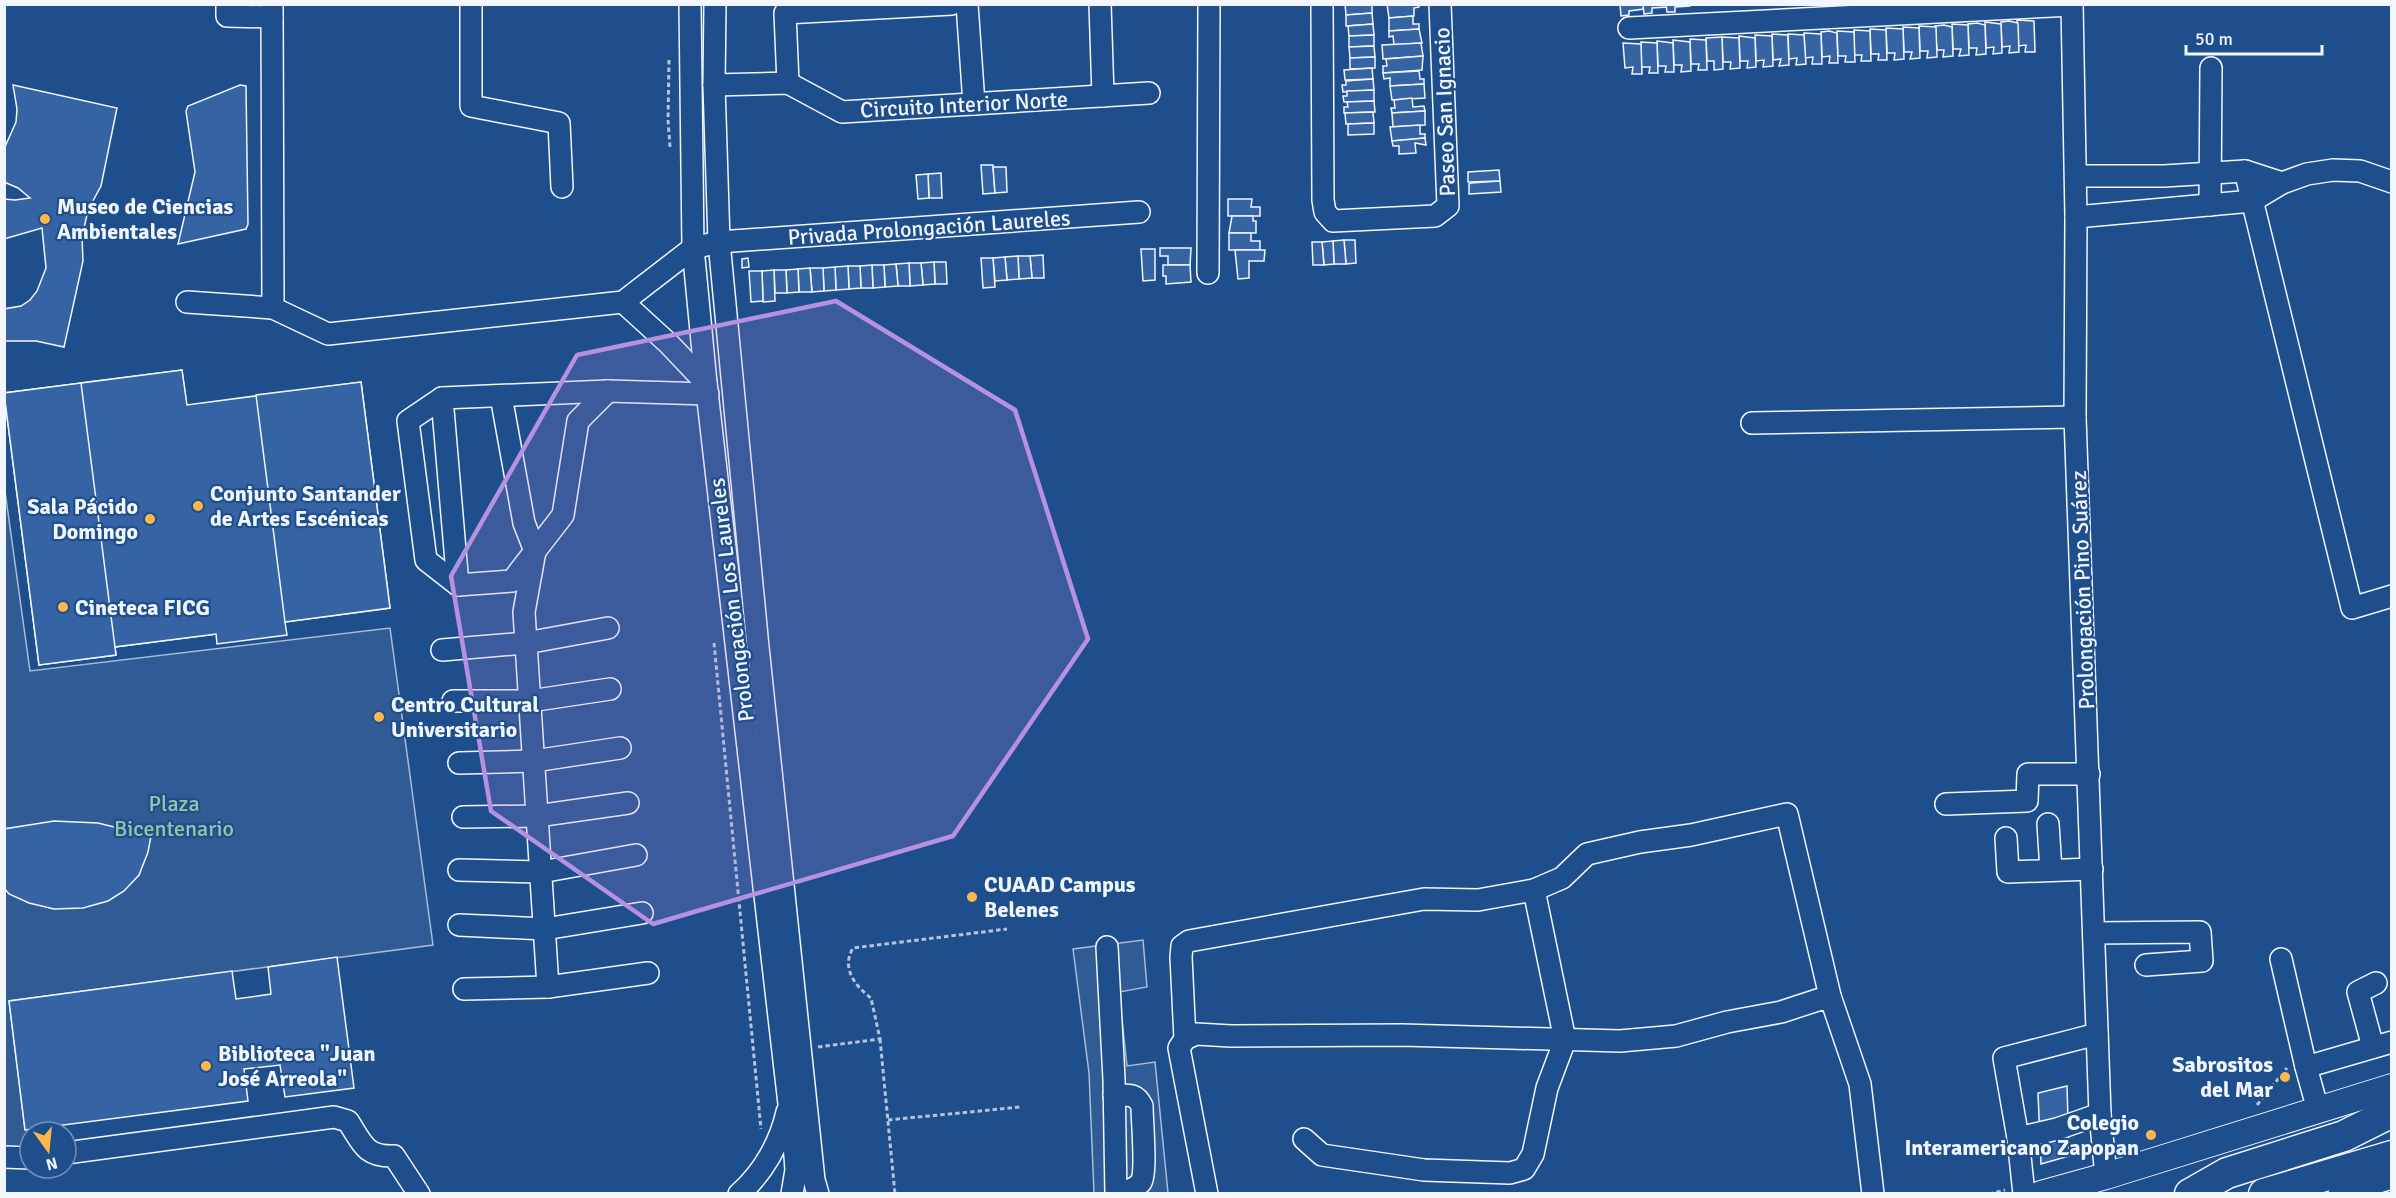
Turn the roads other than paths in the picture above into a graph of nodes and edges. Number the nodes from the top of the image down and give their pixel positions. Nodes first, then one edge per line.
1 (227, 4) edge
2 (471, 4) edge
3 (690, 4) edge
4 (715, 4) edge
5 (952, 4) edge
6 (967, 4) edge
7 (1100, 4) edge
8 (1209, 4) edge
9 (1322, 4) edge
10 (1440, 4) edge
11 (2072, 5) edge
12 (272, 11) edge
13 (1629, 28) dead end
14 (2211, 68) dead end
15 (789, 83) junction
16 (714, 85) junction
17 (1149, 93) dead end
18 (1103, 96) junction
19 (974, 104) junction
20 (2245, 171) junction
21 (2211, 173) junction
22 (2076, 176) junction
23 (2389, 177) edge
24 (2282, 183) junction
25 (562, 187) dead end
26 (2252, 201) junction
27 (2210, 205) junction
28 (1139, 212) dead end
29 (2076, 217) junction
30 (719, 242) junction
31 (693, 248) junction
32 (1208, 273) dead end
33 (187, 302) dead end
34 (623, 302) junction
35 (273, 308) junction
36 (707, 389) junction
37 (608, 391) junction
38 (501, 396) junction
39 (442, 399) junction
40 (2075, 417) junction
41 (1752, 423) dead end
42 (535, 551) junction
43 (458, 585) junction
44 (2391, 596) edge
45 (608, 628) dead end
46 (526, 643) junction
47 (758, 647) junction
48 (737, 648) junction
49 (442, 650) dead end
50 (610, 689) dead end
51 (453, 701) dead end
52 (530, 701) junction
53 (620, 748) dead end
54 (534, 762) junction
55 (459, 763) dead end
56 (2089, 774) junction
57 (628, 803) dead end
58 (1946, 804) dead end
59 (537, 816) junction
60 (463, 818) dead end
61 (2048, 824) dead end
62 (2006, 838) dead end
63 (636, 855) dead end
64 (2092, 869) junction
65 (459, 870) dead end
66 (2051, 870) junction
67 (541, 872) junction
68 (1534, 890) junction
69 (642, 913) dead end
70 (459, 925) dead end
71 (545, 929) junction
72 (2094, 933) junction
73 (1107, 947) dead end
74 (2281, 958) dead end
75 (2146, 965) dead end
76 (648, 973) dead end
77 (2376, 983) dead end
78 (548, 987) junction
79 (464, 988) dead end
80 (1830, 996) junction
81 (2097, 1034) junction
82 (1185, 1039) junction
83 (1565, 1040) junction
84 (2382, 1044) edge
85 (2306, 1066) junction
86 (2391, 1087) edge
87 (1114, 1095) junction
88 (789, 1100) junction
89 (2318, 1110) junction
90 (2391, 1112) edge
91 (2100, 1114) junction
92 (2018, 1138) junction
93 (1304, 1139) dead end
94 (78, 1151) edge
95 (804, 1155) junction
96 (2391, 1156) edge
97 (2106, 1176) junction
98 (2391, 1178) edge
99 (419, 1194) edge
100 (739, 1194) edge
101 (792, 1194) edge
102 (818, 1194) edge
103 (1116, 1194) edge
104 (1121, 1194) edge
105 (1207, 1194) edge
106 (1873, 1194) edge
107 (2024, 1194) edge
108 (2041, 1194) edge
109 (2190, 1194) edge
110 (2264, 1194) edge
111 (2339, 1194) edge

1 - 12 street
2 - 25 street
3 - 31 street, Prolongación Los Laureles
4 - 16 street, Prolongación Los Laureles
5 - 15 street
6 - 19 street
7 - 18 street
8 - 32 street
9 - 10 street, Paseo San Ignacio
11 - 13 street
11 - 22 street, Prolongación Pino Suárez
12 - 35 street
14 - 21 street
15 - 16 street
15 - 19 street, Circuito Interior Norte
16 - 30 street, Prolongación Los Laureles
17 - 18 street, Circuito Interior Norte
18 - 19 street, Circuito Interior Norte
20 - 21 street
20 - 24 street
20 - 26 street
21 - 22 street
21 - 27 street
22 - 29 street, Prolongación Pino Suárez
23 - 24 street
24 - 26 street
26 - 27 street
26 - 44 street
27 - 29 street
28 - 30 street, Privada Prolongación Laureles
29 - 40 street, Prolongación Pino Suárez
30 - 31 street, Privada Prolongación Laureles
30 - 47 street, Prolongación Los Laureles
31 - 34 street
31 - 36 street, Prolongación Los Laureles
33 - 35 street
34 - 35 street
34 - 36 street
36 - 37 street
36 - 48 street, Prolongación Los Laureles
37 - 38 street
37 - 42 street
38 - 39 street
38 - 42 street
39 - 43 street
39 - 43 street
40 - 41 street
40 - 56 street, Prolongación Pino Suárez
42 - 43 street
42 - 46 street
45 - 46 street
46 - 49 street
46 - 52 street
47 - 48 street
47 - 95 street, Prolongación Los Laureles
48 - 88 street, Prolongación Los Laureles
50 - 52 street
51 - 52 street
52 - 54 street
53 - 54 street
54 - 55 street
54 - 59 street
56 - 58 street
56 - 64 street, Prolongación Pino Suárez
57 - 59 street
59 - 60 street
59 - 67 street
61 - 66 street
62 - 66 street
63 - 67 street
64 - 66 street
64 - 72 street, Prolongación Pino Suárez
65 - 67 street
67 - 71 street
68 - 80 street
68 - 82 street
68 - 83 street
69 - 71 street
70 - 71 street
71 - 78 street
72 - 75 street
72 - 81 street, Prolongación Pino Suárez
73 - 87 street
74 - 85 street
76 - 78 street
77 - 84 street
78 - 79 street
80 - 83 street
80 - 106 street
81 - 91 street, Prolongación Pino Suárez
81 - 92 street
82 - 83 street
82 - 105 street
83 - 93 street
84 - 85 street
85 - 89 street
86 - 89 main road
87 - 103 street
87 - 104 street
88 - 95 street, Prolongación Los Laureles
88 - 100 street
89 - 97 main road
90 - 109 highway
91 - 92 street
91 - 97 street, Prolongación Pino Suárez
92 - 107 street
94 - 99 street
95 - 101 street, Prolongación Los Laureles
95 - 102 street, Prolongación Los Laureles
96 - 110 highway
97 - 108 main road
98 - 111 street

